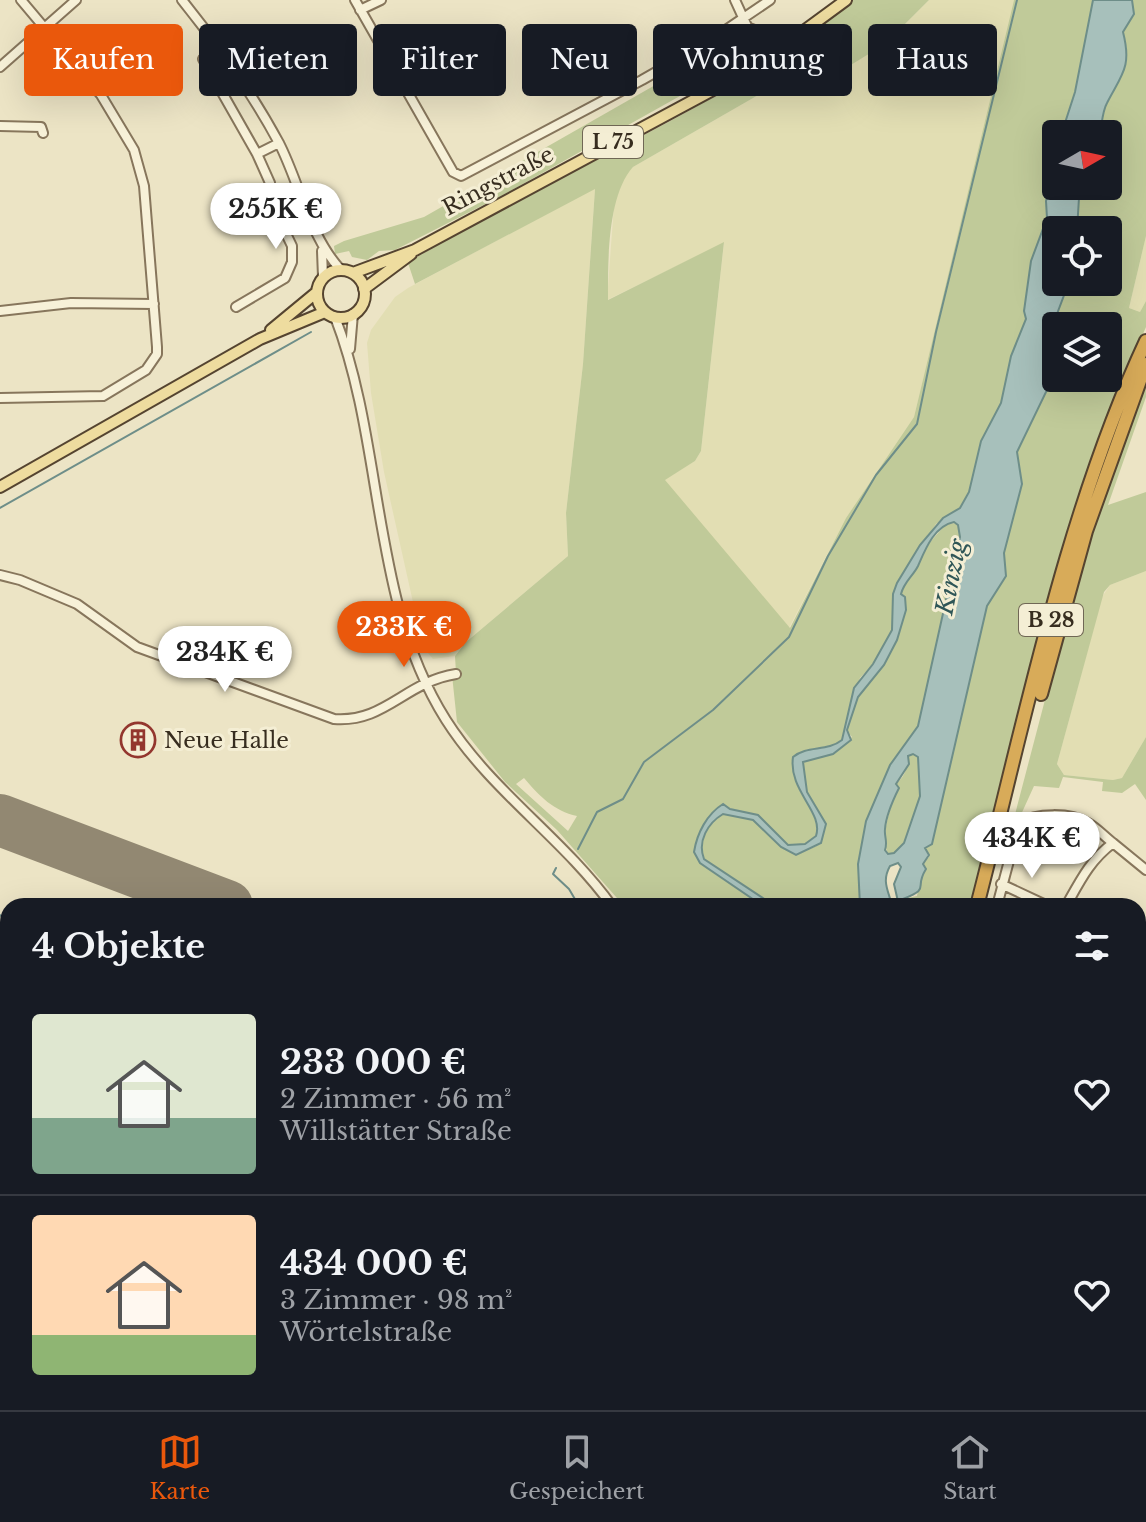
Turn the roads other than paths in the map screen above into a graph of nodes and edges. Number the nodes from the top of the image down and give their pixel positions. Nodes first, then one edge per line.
1 (21, 0) edge
2 (76, 0) edge
3 (182, 0) edge
4 (355, 0) edge
5 (381, 0) edge
6 (735, 0) edge
7 (770, 0) edge
8 (846, 0) edge
9 (360, 10) junction
10 (742, 17) junction
11 (42, 24) edge
12 (48, 24) edge
13 (745, 24) edge
14 (816, 24) edge
15 (24, 46) edge
16 (0, 67) edge
17 (102, 96) edge
18 (224, 96) edge
19 (699, 96) edge
20 (0, 126) edge
21 (43, 133) dead end
22 (279, 143) junction
23 (257, 154) junction
24 (270, 183) junction
25 (222, 219) dead end
26 (319, 238) junction
27 (415, 250) junction
28 (341, 270) junction
29 (353, 273) junction
30 (323, 277) junction
31 (364, 289) junction
32 (317, 292) junction
33 (154, 304) junction
34 (236, 307) dead end
35 (0, 311) edge
36 (330, 314) junction
37 (353, 314) junction
38 (260, 339) junction
39 (1146, 341) edge
40 (350, 357) junction
41 (1146, 364) edge
42 (0, 398) edge
43 (0, 487) edge
44 (0, 575) edge
45 (456, 674) dead end
46 (426, 681) junction
47 (1113, 843) junction
48 (1146, 870) edge
49 (1001, 884) junction
50 (606, 898) edge
51 (979, 898) edge
52 (987, 898) edge
53 (998, 898) edge
54 (1031, 898) edge
55 (1070, 898) edge

1 - 11 street
2 - 12 street
3 - 22 street
4 - 9 street
5 - 9 street
6 - 10 street
7 - 10 street
8 - 14 main road, Ringstraße / L 75
9 - 10 street
10 - 13 street
15 - 16 street
17 - 33 street
18 - 23 street
19 - 27 main road, Ringstraße / L 75
20 - 21 street
22 - 23 street
22 - 26 street
23 - 24 street
24 - 25 street
24 - 34 street
26 - 28 street
26 - 30 street
27 - 29 main road, Ringstraße / L 75
27 - 31 main road, Ringstraße / L 75
28 - 29 main road
28 - 30 main road
29 - 31 main road
30 - 32 main road
31 - 37 main road
32 - 36 main road
32 - 38 main road
33 - 35 street
33 - 42 street
36 - 37 main road
36 - 38 main road
36 - 40 street
37 - 40 street
38 - 43 main road
39 - 51 highway, B 28
40 - 46 street
41 - 52 highway, B 28
44 - 46 street
45 - 46 street
46 - 50 street
47 - 48 street
47 - 49 street
47 - 55 street
49 - 53 street
49 - 54 street

